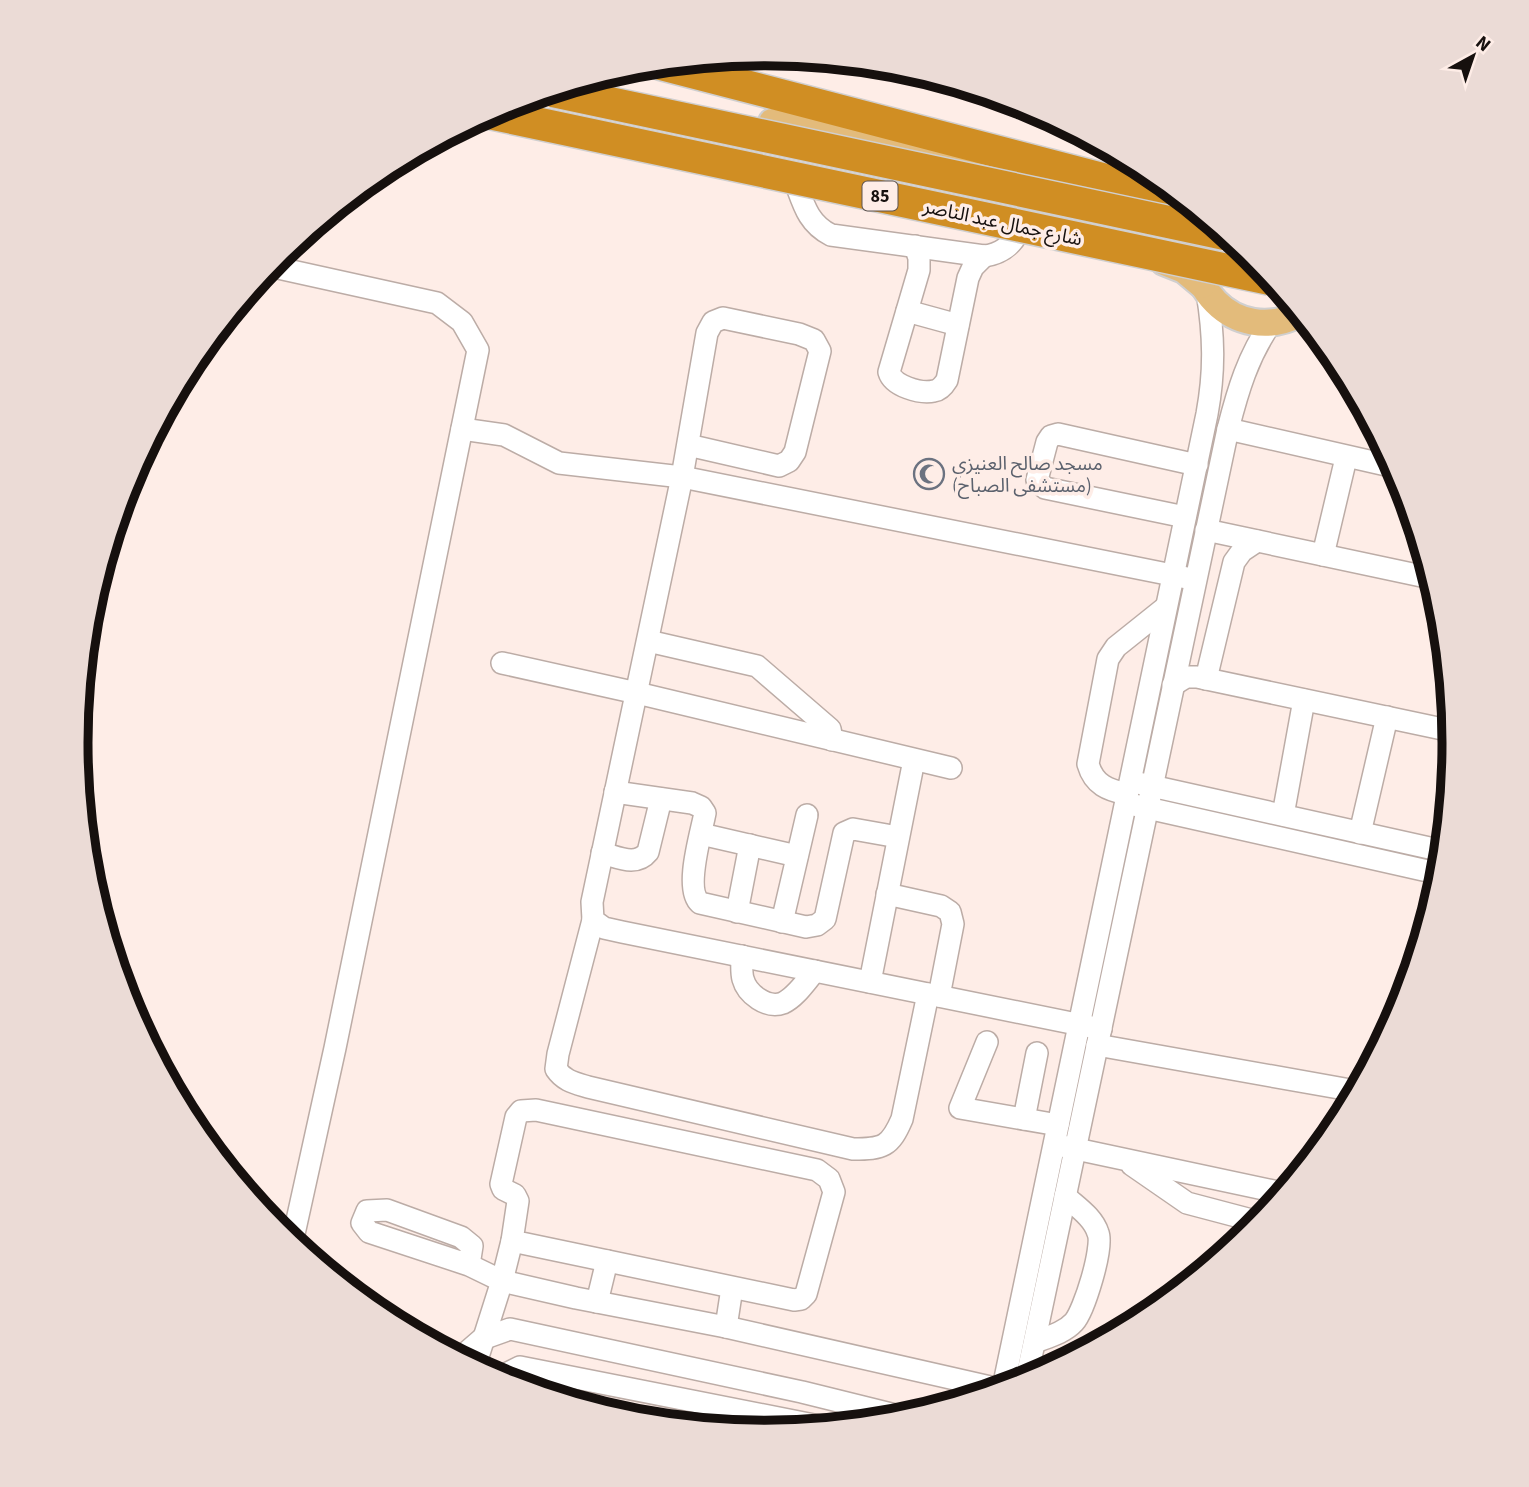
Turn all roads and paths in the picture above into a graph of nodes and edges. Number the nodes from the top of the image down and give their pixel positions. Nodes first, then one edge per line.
1 (688, 71) edge
2 (604, 86) edge
3 (572, 95) edge
4 (508, 117) edge
5 (499, 121) edge
6 (495, 123) edge
7 (562, 128) junction
8 (796, 184) junction
9 (1160, 194) edge
10 (1178, 207) edge
11 (1202, 227) edge
12 (1205, 230) edge
13 (1019, 231) junction
14 (915, 246) junction
15 (984, 256) junction
16 (282, 269) edge
17 (1253, 275) edge
18 (1205, 289) junction
19 (907, 310) junction
20 (1290, 317) edge
21 (1271, 323) junction
22 (958, 325) junction
23 (462, 429) junction
24 (1228, 429) junction
25 (688, 445) junction
26 (1346, 458) junction
27 (1197, 464) junction
28 (1381, 464) edge
29 (682, 477) junction
30 (1185, 517) junction
31 (1206, 530) junction
32 (1257, 541) junction
33 (1323, 555) junction
34 (1418, 569) edge
35 (1173, 576) junction
36 (1195, 580) junction
37 (1164, 616) junction
38 (1185, 627) junction
39 (648, 641) junction
40 (502, 663) dead end
41 (1206, 679) junction
42 (1173, 685) junction
43 (637, 693) junction
44 (1304, 700) junction
45 (1387, 717) junction
46 (1441, 729) edge
47 (832, 740) junction
48 (914, 760) junction
49 (951, 768) dead end
50 (1152, 787) junction
51 (615, 792) junction
52 (1128, 793) junction
53 (661, 799) junction
54 (1147, 808) junction
55 (807, 815) dead end
56 (1283, 815) junction
57 (1360, 833) junction
58 (701, 834) junction
59 (898, 837) junction
60 (750, 845) junction
61 (1433, 849) edge
62 (602, 853) junction
63 (797, 856) junction
64 (1429, 871) edge
65 (1111, 874) junction
66 (1133, 877) junction
67 (887, 894) junction
68 (737, 912) junction
69 (593, 920) junction
70 (782, 922) junction
71 (742, 956) junction
72 (815, 971) junction
73 (870, 982) junction
74 (934, 995) junction
75 (1079, 1024) junction
76 (1099, 1037) junction
77 (987, 1042) dead end
78 (1037, 1053) dead end
79 (1347, 1089) edge
80 (1024, 1119) junction
81 (1056, 1135) junction
82 (1075, 1149) junction
83 (1125, 1160) junction
84 (1272, 1191) edge
85 (1065, 1196) junction
86 (1246, 1219) edge
87 (295, 1230) edge
88 (512, 1241) junction
89 (607, 1261) junction
90 (469, 1265) dead end
91 (502, 1281) junction
92 (732, 1287) junction
93 (597, 1302) junction
94 (726, 1327) junction
95 (482, 1339) junction
96 (1035, 1342) junction
97 (468, 1352) edge
98 (477, 1357) edge
99 (1029, 1367) edge
100 (511, 1371) edge
101 (1004, 1377) edge
102 (982, 1385) edge
103 (872, 1411) edge
104 (786, 1420) edge

1 - 9 highway
2 - 10 main road
3 - 12 highway, شارع جمال عبد الناصر / 85, bridge
4 - 7 highway, شارع جمال عبد الناصر / 85, bridge
5 - 8 main road
6 - 7 highway, bridge
7 - 17 highway, شارع جمال عبد الناصر / 85, bridge
8 - 13 main road
8 - 14 street
11 - 18 main road
13 - 15 street
13 - 18 main road
14 - 15 street
14 - 19 street
15 - 22 street
16 - 23 street
18 - 21 main road
18 - 27 street
19 - 22 street
19 - 22 street
20 - 21 main road
21 - 24 street
23 - 29 street
23 - 87 street
24 - 26 street
24 - 31 street
25 - 25 street
25 - 29 street
26 - 28 street
26 - 33 street
27 - 30 street
27 - 30 street
29 - 35 street
29 - 39 street
30 - 35 street
31 - 32 street
31 - 36 street
32 - 33 street
32 - 41 street
33 - 34 street
35 - 36 street
35 - 37 street
36 - 38 street
37 - 38 street
37 - 52 street
37 - 52 street
38 - 42 street
39 - 43 street
39 - 47 street
40 - 43 street
41 - 42 street
41 - 44 street
42 - 50 street
43 - 47 street
43 - 51 street
44 - 45 street
44 - 56 street
45 - 46 street
45 - 57 street
47 - 48 street
48 - 49 street
48 - 59 street
50 - 52 street
50 - 54 street
50 - 56 street
51 - 53 street
51 - 62 street
52 - 54 street
52 - 65 street
53 - 58 street
53 - 62 street
54 - 64 street
54 - 66 street
55 - 63 street
56 - 57 street
57 - 61 street
58 - 60 street
58 - 68 street
59 - 67 street
59 - 70 street
60 - 63 street
60 - 68 street
62 - 69 street
63 - 70 street
65 - 66 street
65 - 75 street
66 - 76 street
67 - 73 street
67 - 74 street
68 - 70 street
69 - 71 street
69 - 74 street
71 - 72 street
71 - 72 street
72 - 73 street
73 - 74 street
74 - 75 street
75 - 76 street
75 - 81 street
76 - 79 street
76 - 82 street
77 - 80 street
78 - 80 street
80 - 81 street
81 - 82 street
81 - 101 street
82 - 83 street
82 - 85 street
83 - 84 street
83 - 86 street
85 - 96 street
85 - 96 street
88 - 89 street
88 - 91 street
88 - 92 street
89 - 92 street
89 - 93 street
90 - 91 street
91 - 93 street
91 - 95 street
92 - 94 street
93 - 94 street
94 - 102 street
95 - 97 street
95 - 98 street
95 - 103 street
96 - 99 street
100 - 104 street

